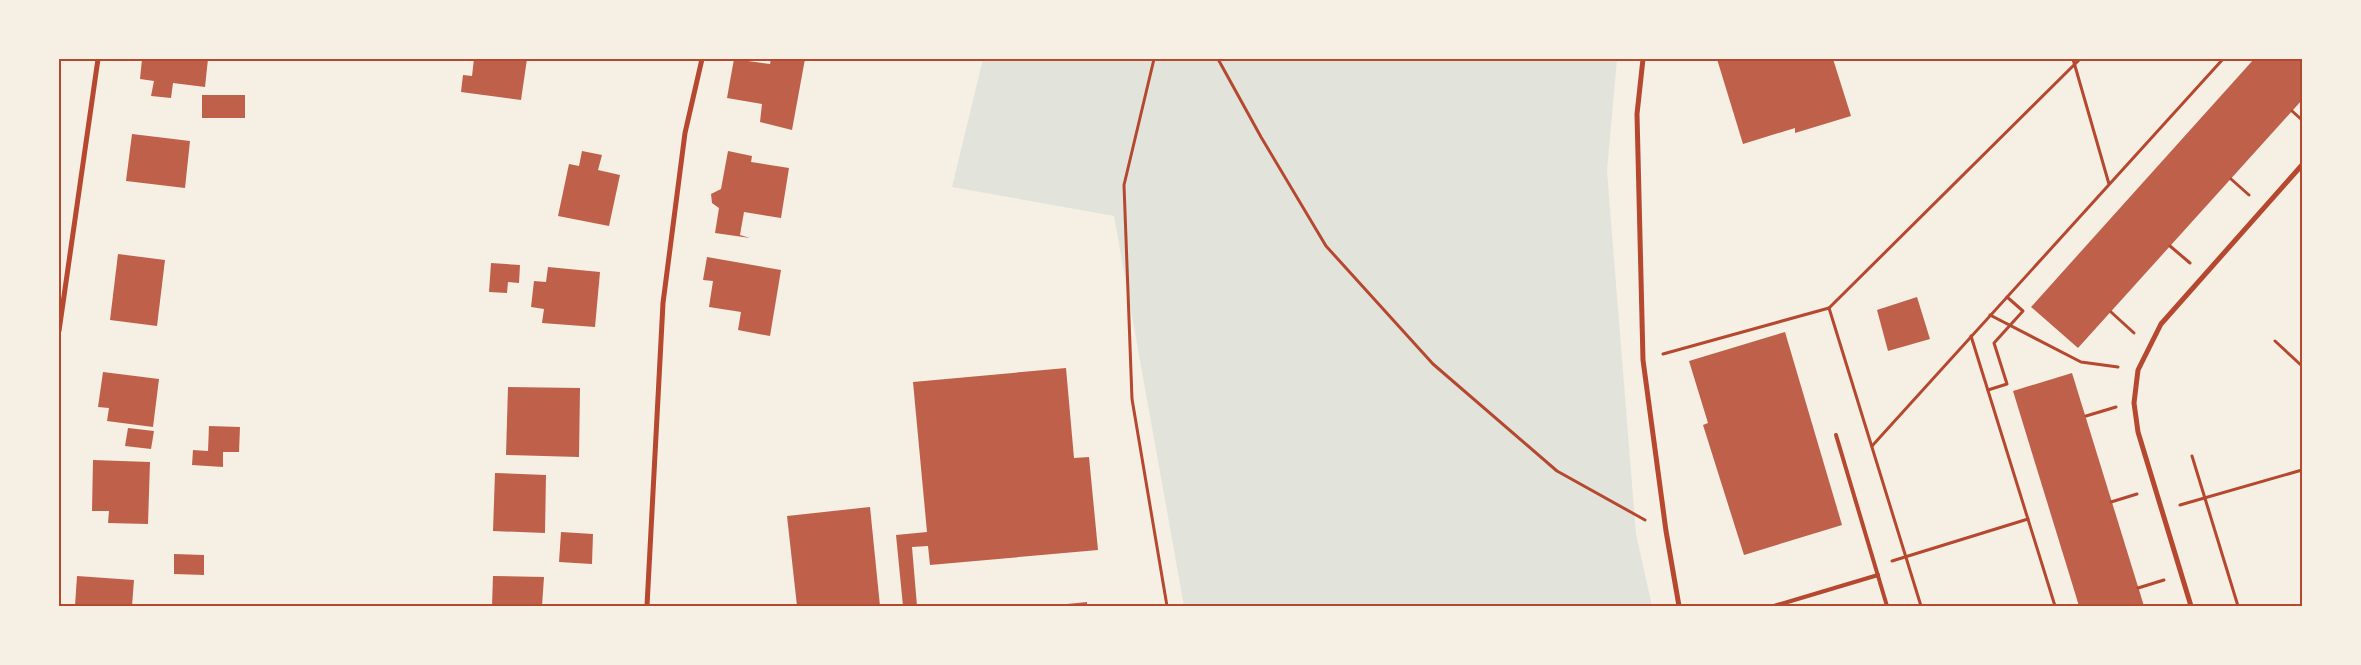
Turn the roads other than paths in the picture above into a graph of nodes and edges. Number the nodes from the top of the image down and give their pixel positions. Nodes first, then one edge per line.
1 (98, 59) edge
2 (702, 59) edge
3 (1643, 59) edge
4 (2302, 164) edge
5 (59, 331) edge
6 (1836, 435) dead end
7 (1878, 575) junction
8 (648, 606) edge
9 (1679, 606) edge
10 (1774, 606) edge
11 (1887, 606) edge
12 (2191, 606) edge

1 - 5 street
2 - 8 street
3 - 9 street
4 - 12 street
6 - 7 lane
7 - 10 lane
7 - 11 lane

